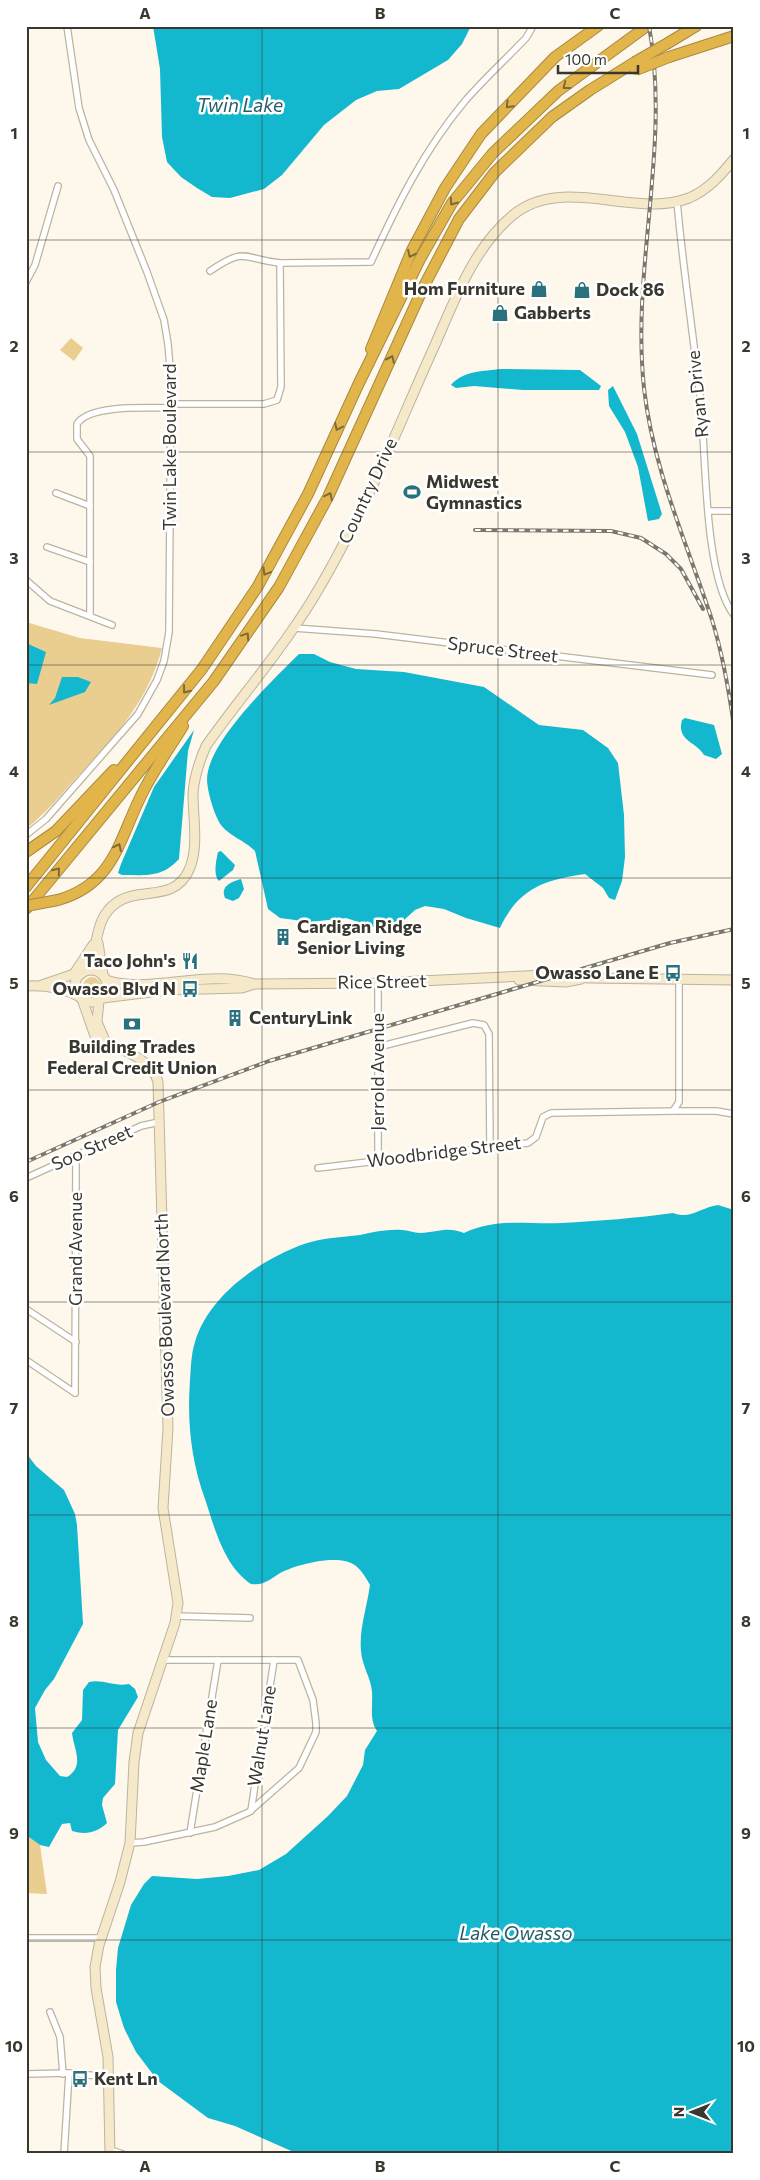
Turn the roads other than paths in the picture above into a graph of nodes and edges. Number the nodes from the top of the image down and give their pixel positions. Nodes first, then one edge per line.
1 (67, 26) edge
2 (533, 26) edge
3 (598, 26) edge
4 (647, 26) edge
5 (696, 26) edge
6 (734, 36) edge
7 (635, 66) junction
8 (734, 159) edge
9 (58, 186) dead end
10 (677, 202) junction
11 (280, 262) junction
12 (210, 271) dead end
13 (26, 282) edge
14 (359, 382) junction
15 (170, 406) junction
16 (56, 493) dead end
17 (90, 506) junction
18 (709, 511) junction
19 (734, 511) edge
20 (47, 547) dead end
21 (90, 562) junction
22 (26, 580) edge
23 (90, 615) junction
24 (734, 615) edge
25 (112, 625) dead end
26 (294, 628) junction
27 (236, 651) junction
28 (712, 675) dead end
29 (170, 711) junction
30 (26, 835) edge
31 (26, 852) edge
32 (26, 887) edge
33 (26, 907) edge
34 (95, 940) junction
35 (80, 973) junction
36 (104, 978) junction
37 (679, 980) junction
38 (734, 980) edge
39 (254, 984) junction
40 (378, 984) junction
41 (42, 985) junction
42 (26, 986) edge
43 (80, 997) junction
44 (101, 999) junction
45 (105, 1041) junction
46 (378, 1048) junction
47 (674, 1110) junction
48 (734, 1114) edge
49 (159, 1122) junction
50 (490, 1147) junction
51 (76, 1155) junction
52 (378, 1160) junction
53 (318, 1168) dead end
54 (26, 1178) edge
55 (26, 1309) edge
56 (76, 1342) junction
57 (26, 1360) edge
58 (176, 1616) junction
59 (250, 1618) dead end
60 (163, 1660) junction
61 (218, 1660) junction
62 (274, 1660) junction
63 (250, 1811) junction
64 (190, 1833) junction
65 (130, 1843) junction
66 (26, 1938) edge
67 (101, 1938) junction
68 (50, 2012) dead end
69 (26, 2074) edge
70 (66, 2074) junction
71 (109, 2077) junction
72 (110, 2152) edge
73 (64, 2154) edge
74 (122, 2154) edge

1 - 15 street, Twin Lake Boulevard
2 - 11 street
3 -> 14 highway
4 -> 14 highway
5 - 7 highway, bridge
6 - 7 highway, bridge
27 -> 7 highway
8 - 10 street, Country Drive
9 - 13 street
10 - 18 street, Ryan Drive
10 - 26 street, Country Drive
11 - 12 street
11 - 15 street
14 -> 29 highway
15 - 17 street
15 - 30 street, Twin Lake Boulevard
16 - 17 street
17 - 21 street
18 - 19 street
18 - 24 street, Ryan Drive
20 - 21 street
21 - 23 street
22 - 23 street
23 - 25 street
26 - 28 street, Spruce Street
26 - 34 street, Country Drive
33 -> 27 highway
33 -> 27 highway, bridge
29 - 31 highway
29 - 32 highway
34 - 35 street, Country Drive
34 - 36 street
35 - 36 street
35 - 41 street
35 - 43 street
36 - 39 street, Rice Street
36 - 44 street
37 - 38 street, Rice Street
37 - 40 street, Rice Street
37 - 47 street
39 - 40 street, Rice Street
39 - 44 street, Rice Street
40 - 46 street, Jerrold Avenue
41 - 42 street
41 - 43 street
43 - 44 street
43 - 45 street, Owasso Boulevard North
44 - 45 street
45 - 49 street, Owasso Boulevard North
46 - 50 street
46 - 52 street, Jerrold Avenue
47 - 48 street, Woodbridge Street
47 - 50 street, Woodbridge Street
49 - 51 street, Soo Street
49 - 58 street, Owasso Boulevard North
50 - 52 street, Woodbridge Street
51 - 54 street, Soo Street
51 - 56 street, Grand Avenue
52 - 53 street, Woodbridge Street
55 - 56 street
56 - 57 street, Grand Avenue
58 - 59 street
58 - 60 street, Owasso Boulevard North
60 - 61 street
60 - 65 street, Owasso Boulevard North
61 - 62 street
61 - 64 street, Maple Lane
62 - 63 street, Walnut Lane
62 - 63 street
63 - 64 street
64 - 65 street
65 - 67 street, Owasso Boulevard North
66 - 67 street
67 - 71 street, Owasso Boulevard North
68 - 70 street
69 - 70 street
70 - 71 street
70 - 73 street
71 - 72 street, Owasso Boulevard North
72 - 74 street

